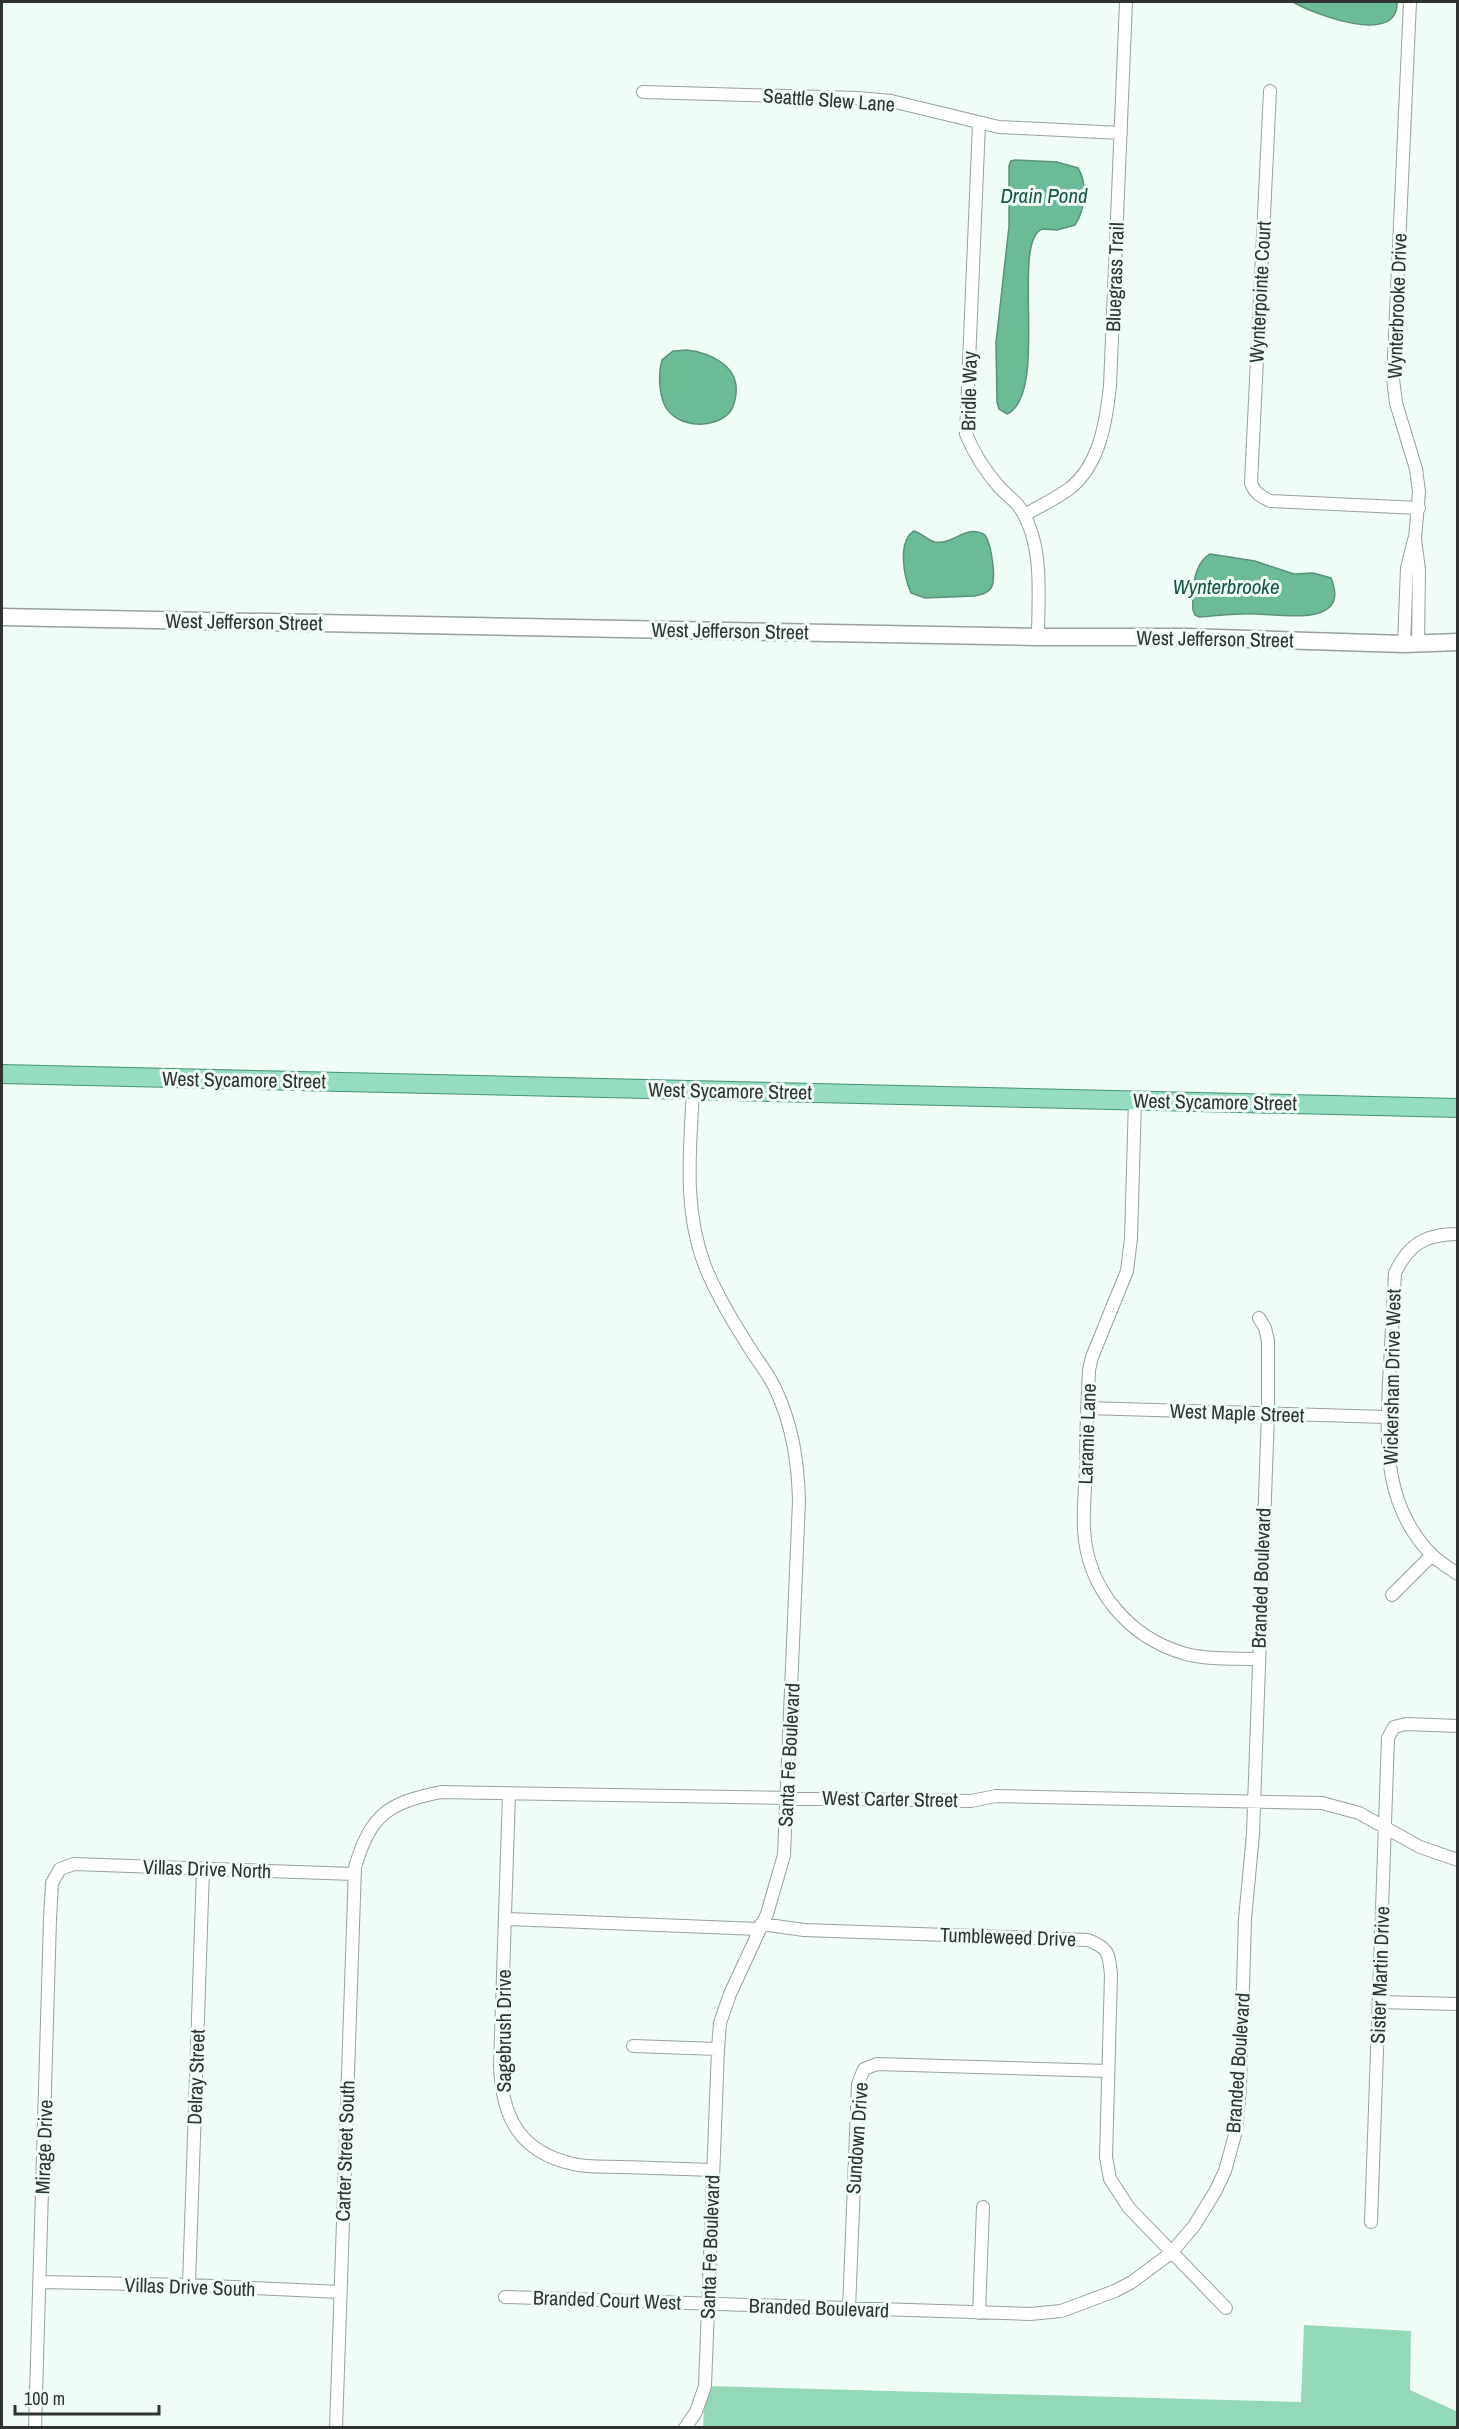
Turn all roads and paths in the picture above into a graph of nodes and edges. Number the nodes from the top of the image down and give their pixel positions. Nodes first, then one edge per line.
1 (1126, 2) edge
2 (1410, 2) edge
3 (1270, 91) dead end
4 (643, 93) dead end
5 (979, 123) junction
6 (1120, 133) junction
7 (1419, 508) junction
8 (1024, 515) junction
9 (2, 617) edge
10 (1038, 637) junction
11 (1458, 642) edge
12 (1411, 644) junction
13 (2, 1074) edge
14 (693, 1090) junction
15 (1135, 1100) junction
16 (1458, 1108) edge
17 (1458, 1234) edge
18 (1259, 1318) dead end
19 (1087, 1408) junction
20 (1268, 1413) junction
21 (1387, 1416) junction
22 (1432, 1555) junction
23 (1458, 1574) edge
24 (1392, 1594) dead end
25 (1259, 1659) junction
26 (1458, 1726) edge
27 (509, 1794) junction
28 (788, 1797) junction
29 (1254, 1801) junction
30 (1386, 1826) junction
31 (1458, 1860) edge
32 (60, 1869) joint
33 (203, 1869) junction
34 (354, 1874) junction
35 (505, 1920) junction
36 (760, 1926) junction
37 (1379, 2002) junction
38 (1458, 2004) edge
39 (633, 2046) dead end
40 (718, 2049) junction
41 (1108, 2072) junction
42 (713, 2170) junction
43 (982, 2207) dead end
44 (1371, 2222) dead end
45 (1171, 2253) junction
46 (40, 2283) junction
47 (189, 2285) junction
48 (340, 2292) junction
49 (505, 2297) dead end
50 (708, 2304) junction
51 (1227, 2308) dead end
52 (849, 2309) junction
53 (979, 2313) junction
54 (35, 2427) edge
55 (336, 2427) edge
56 (685, 2427) edge

1 - 6 street, Bluegrass Trail
2 - 7 street, Wynterbrooke Drive
3 - 7 street, Wynterpointe Court
4 - 5 street, Seattle Slew Lane
5 - 6 street, Seattle Slew Lane
5 - 8 street, Bridle Way
6 - 8 street, Bluegrass Trail
7 - 12 street, Wynterbrooke Drive
8 - 10 street, Bridle Way
9 - 10 street, West Jefferson Street
10 - 12 street, West Jefferson Street
11 - 12 street, West Jefferson Street
13 - 14 main road, West Sycamore Street
14 - 15 main road, West Sycamore Street
14 - 28 street, Santa Fe Boulevard
15 - 16 main road, West Sycamore Street
15 - 19 street, Laramie Lane
17 - 21 street, Wickersham Drive West
18 - 20 street, Branded Boulevard
19 - 20 street, West Maple Street
19 - 25 street, Laramie Lane
20 - 21 street, West Maple Street
20 - 25 street, Branded Boulevard
21 - 22 street, Wickersham Drive West
22 - 23 street, Wickersham Drive West
22 - 24 street
25 - 29 street, Branded Boulevard
26 - 30 street, Sister Martin Drive
27 - 28 street, West Carter Street
27 - 34 street, West Carter Street
27 - 35 street, Sagebrush Drive
28 - 29 street, West Carter Street
28 - 36 street, Santa Fe Boulevard
29 - 30 street, West Carter Street
29 - 45 street, Branded Boulevard
30 - 31 street, West Carter Street
30 - 37 street, Sister Martin Drive
32 - 33 street, Villas Drive North
32 - 46 street, Mirage Drive
33 - 34 street, Villas Drive North
33 - 47 street, Delray Street
34 - 48 street, Carter Street South
35 - 36 street, Tumbleweed Drive
35 - 42 street, Sagebrush Drive
36 - 40 street, Santa Fe Boulevard
36 - 41 street, Tumbleweed Drive
37 - 38 street
37 - 44 street, Sister Martin Drive
39 - 40 street
40 - 42 street, Santa Fe Boulevard
41 - 45 street, Tumbleweed Drive
41 - 52 street, Sundown Drive
42 - 50 street, Santa Fe Boulevard
43 - 53 street
45 - 51 street, Tumbleweed Drive
45 - 53 street, Branded Boulevard
46 - 47 street, Villas Drive South
46 - 54 street, Mirage Drive
47 - 48 street, Villas Drive South
48 - 55 street, Carter Street South
49 - 50 street, Branded Court West
50 - 52 street, Branded Boulevard
50 - 56 street, Santa Fe Boulevard
52 - 53 street, Branded Boulevard

